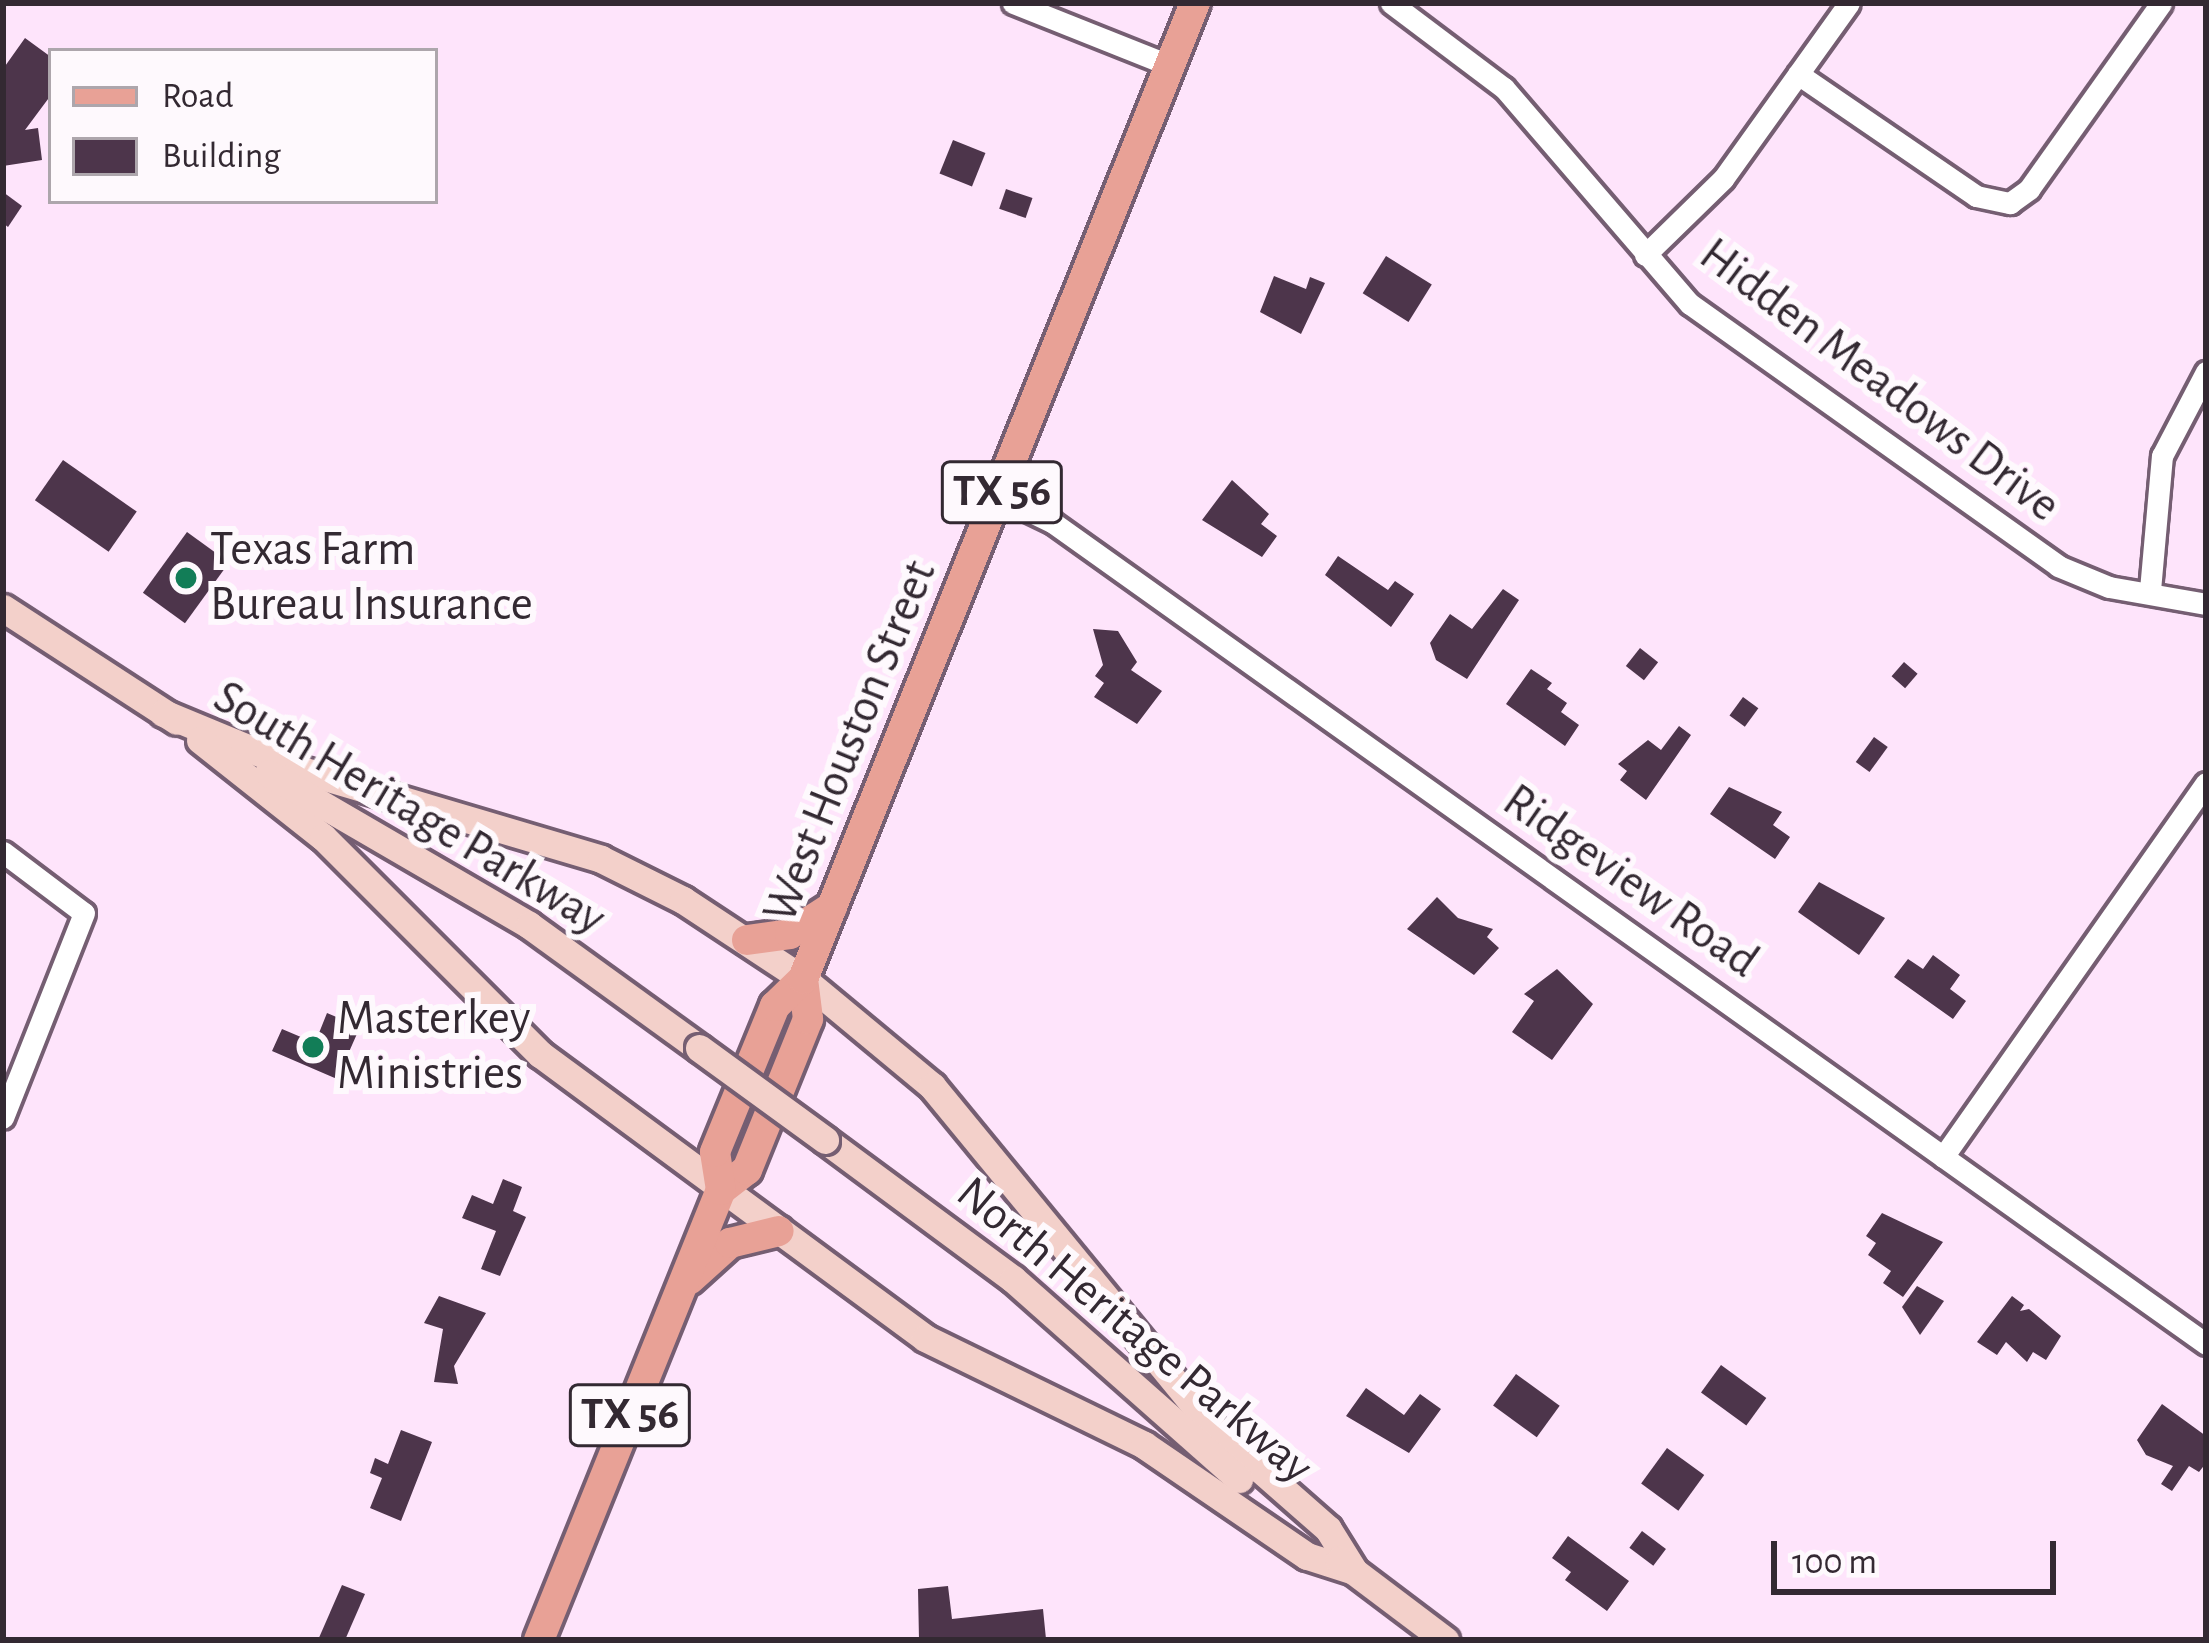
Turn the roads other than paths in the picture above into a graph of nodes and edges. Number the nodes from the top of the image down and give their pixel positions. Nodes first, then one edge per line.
1 (1013, 3) edge
2 (1195, 3) edge
3 (1390, 3) edge
4 (1849, 3) edge
5 (2162, 3) edge
6 (1169, 65) junction
7 (1798, 74) junction
8 (1645, 255) junction
9 (2206, 372) edge
10 (1000, 497) junction
11 (2150, 590) junction
12 (2206, 604) edge
13 (3, 608) edge
14 (163, 713) junction
15 (2206, 783) edge
16 (3, 852) edge
17 (832, 907) junction
18 (747, 940) junction
19 (803, 979) junction
20 (762, 1095) joint
21 (3, 1118) edge
22 (1942, 1156) junction
23 (721, 1190) junction
24 (779, 1231) junction
25 (682, 1287) junction
26 (2206, 1344) edge
27 (1354, 1571) junction
28 (539, 1640) edge
29 (1444, 1640) edge

1 - 6 street
2 - 6 main road, West Houston Street / TX 56
3 - 8 street, Hidden Meadows Drive
4 - 7 street
5 - 7 street
6 - 10 main road, West Houston Street / TX 56
7 - 8 street
8 - 11 street, Hidden Meadows Drive
9 - 11 street
10 - 17 main road, West Houston Street / TX 56
10 - 22 street, Ridgeview Road
11 - 12 street, Hidden Meadows Drive
13 - 14 main road, South Heritage Parkway
14 - 18 main road
14 - 20 main road, South Heritage Parkway, bridge
14 - 23 main road
15 - 22 street
16 - 21 street
17 - 18 main road
17 - 19 main road, West Houston Street / TX 56
18 - 19 main road
19 - 23 main road, West Houston Street / TX 56
19 - 27 main road
20 - 27 main road, North Heritage Parkway, bridge
22 - 26 street, Ridgeview Road
23 - 24 main road
23 - 25 main road, West Houston Street / TX 56
24 - 25 main road
24 - 27 main road
25 - 28 main road, West Houston Street / TX 56
27 - 29 main road, North Heritage Parkway

